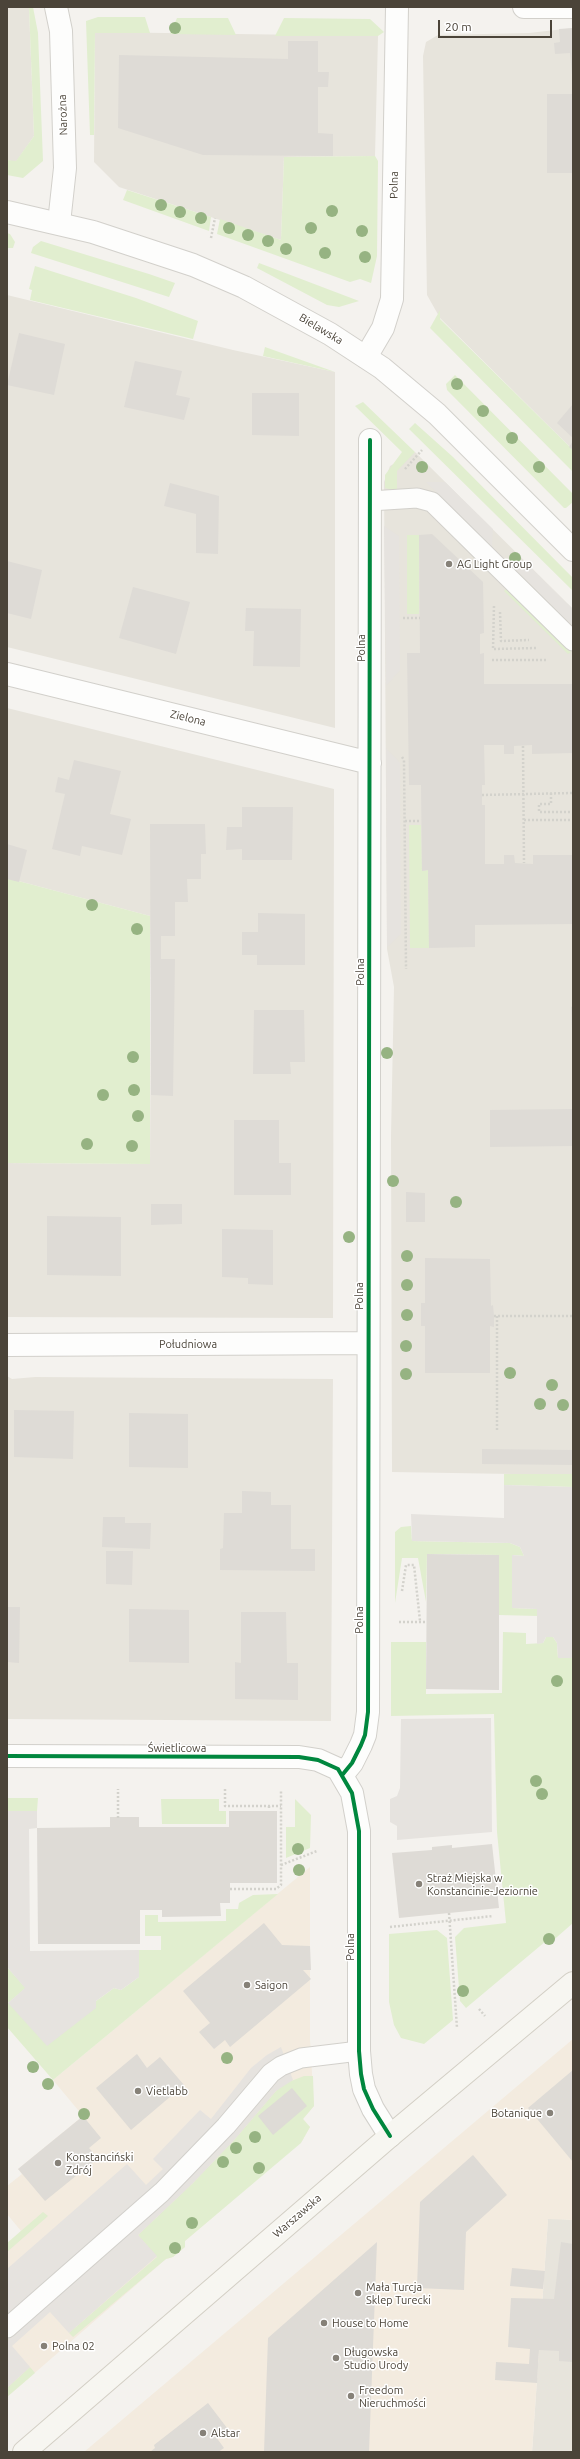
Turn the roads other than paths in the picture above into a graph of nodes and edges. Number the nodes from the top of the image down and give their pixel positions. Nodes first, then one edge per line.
1 (56, 7) edge
2 (397, 7) edge
3 (524, 7) edge
4 (573, 7) edge
5 (7, 212) edge
6 (59, 223) junction
7 (366, 357) junction
8 (370, 440) dead end
9 (370, 501) junction
10 (573, 550) edge
11 (573, 641) edge
12 (7, 674) edge
13 (370, 762) junction
14 (368, 1343) junction
15 (7, 1345) edge
16 (7, 1756) edge
17 (343, 1774) junction
18 (573, 1983) edge
19 (359, 2051) junction
20 (390, 2136) junction
21 (7, 2328) edge
22 (24, 2452) edge

1 - 6 street, Narożna
2 - 7 street, Polna
3 - 4 street
5 - 6 street, Bielawska
6 - 7 street, Bielawska
7 - 10 street, Bielawska
8 - 9 street, Polna
9 - 11 lane
9 - 13 street, Polna
12 - 13 street, Zielona
13 - 14 street, Polna
14 - 15 street, Południowa
14 - 17 street, Polna
16 - 17 street, Świetlicowa
17 - 19 street, Polna
18 - 20 main road, Warszawska
19 - 20 street, Polna
19 - 21 lane
20 - 22 main road, Warszawska

